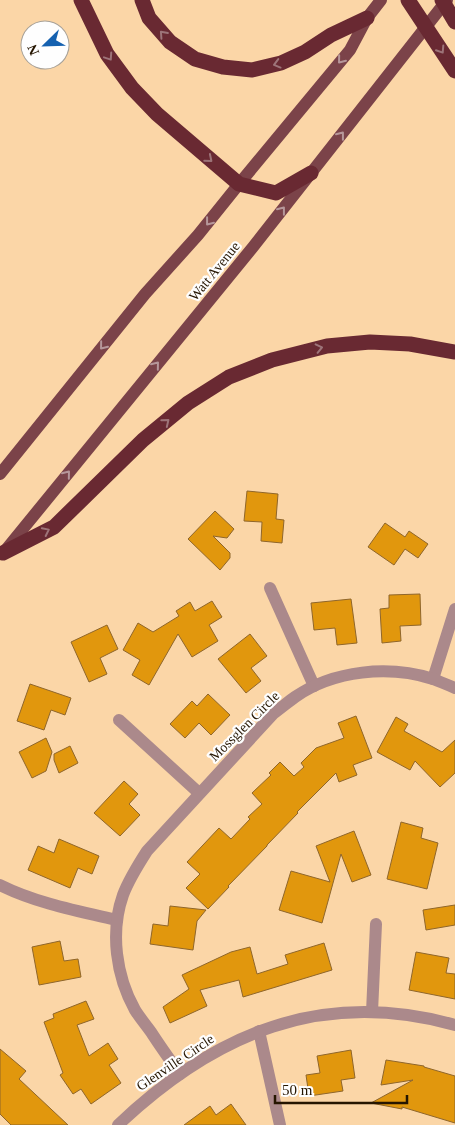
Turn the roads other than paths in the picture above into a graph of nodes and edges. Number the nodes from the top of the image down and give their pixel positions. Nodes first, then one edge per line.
1 (81, 0) edge
2 (142, 0) edge
3 (382, 0) edge
4 (408, 0) edge
5 (442, 0) edge
6 (447, 0) edge
7 (367, 18) junction
8 (455, 22) edge
9 (455, 71) edge
10 (311, 173) junction
11 (239, 184) junction
12 (455, 352) edge
13 (0, 474) edge
14 (1, 555) edge
15 (270, 588) dead end
16 (455, 609) edge
17 (433, 679) junction
18 (314, 686) junction
19 (455, 688) edge
20 (119, 720) dead end
21 (199, 793) junction
22 (0, 884) edge
23 (117, 920) junction
24 (376, 924) dead end
25 (372, 1012) junction
26 (455, 1025) edge
27 (259, 1031) junction
28 (180, 1074) junction
29 (118, 1125) edge
30 (280, 1125) edge

1 -> 11 highway
7 -> 2 highway
3 - 7 main road
4 -> 9 highway
5 - 8 highway
10 -> 6 main road, Watt Avenue
7 -> 11 main road
10 - 11 highway
14 -> 10 main road, Watt Avenue
11 -> 13 main road
14 -> 12 highway
15 - 18 street
16 - 17 street
17 - 18 street, Mossglen Circle
17 - 19 street, Mossglen Circle
18 - 21 street, Mossglen Circle
20 - 21 street
21 - 23 street, Mossglen Circle
22 - 23 street
23 - 28 street, Mossglen Circle
24 - 25 street
25 - 26 street, Glenville Circle
25 - 27 street, Glenville Circle
27 - 28 street, Glenville Circle
27 - 30 street
28 - 29 street, Glenville Circle

